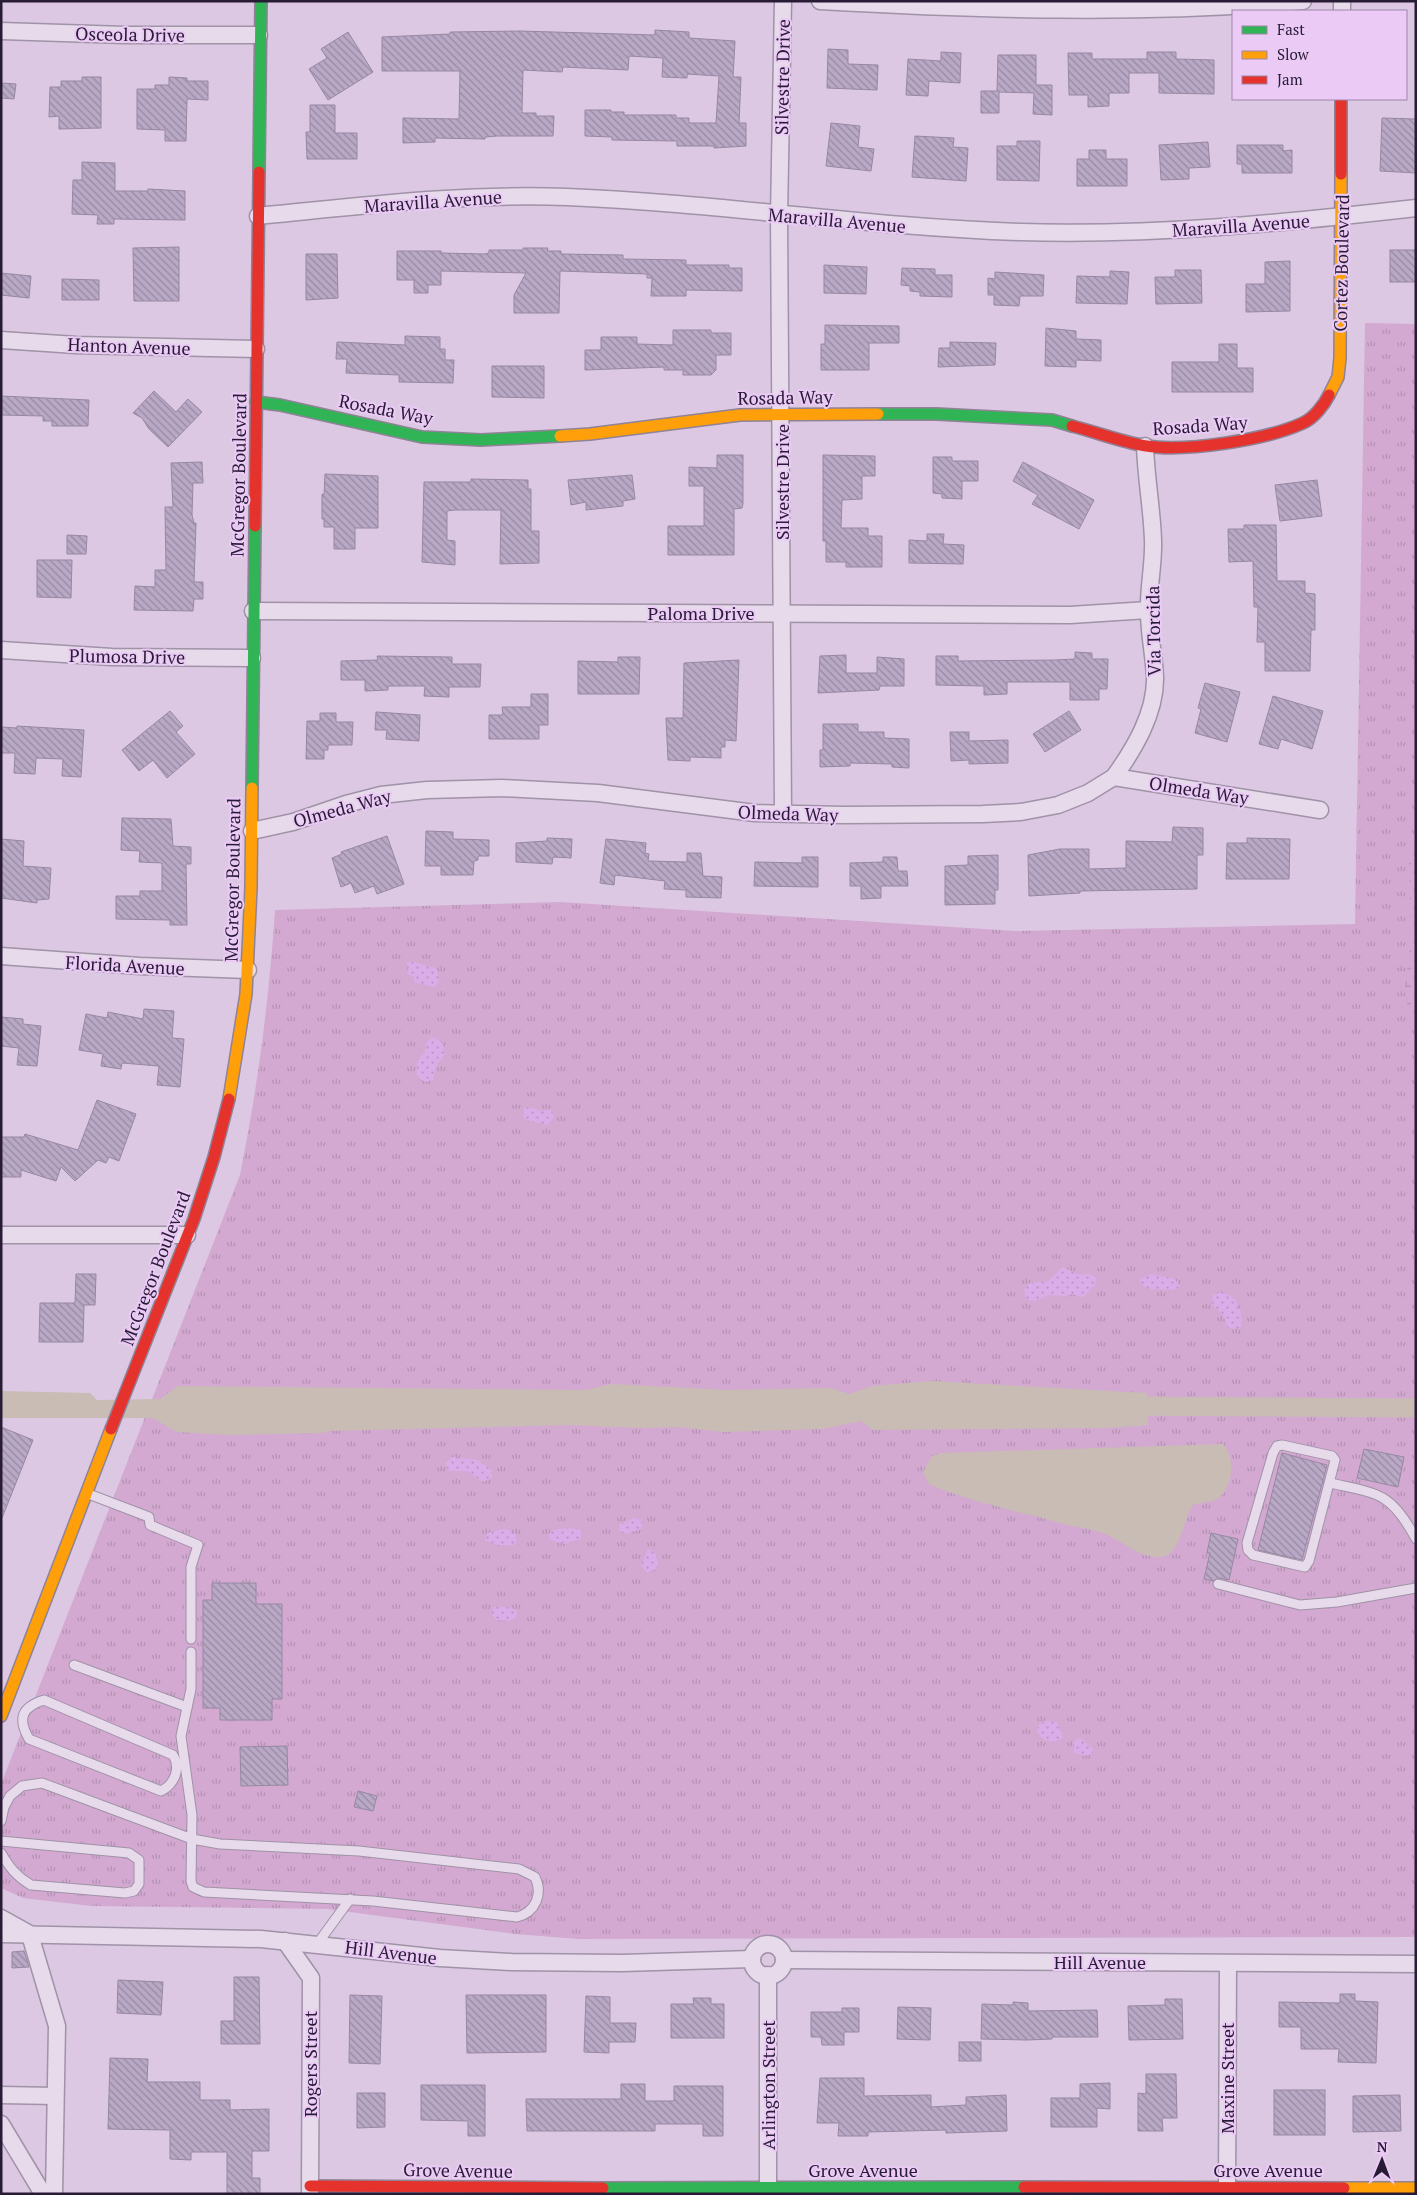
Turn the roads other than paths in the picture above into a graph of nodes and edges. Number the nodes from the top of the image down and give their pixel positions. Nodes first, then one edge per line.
1 (261, 1) edge
2 (784, 1) edge
3 (820, 1) edge
4 (1303, 1) edge
5 (1, 31) edge
6 (260, 35) junction
7 (1342, 100) edge
8 (1416, 208) edge
9 (780, 215) junction
10 (258, 216) junction
11 (1342, 217) junction
12 (1, 340) edge
13 (256, 349) junction
14 (256, 402) junction
15 (782, 413) junction
16 (1310, 418) joint
17 (1145, 446) junction
18 (1148, 610) junction
19 (254, 611) junction
20 (782, 614) junction
21 (1, 650) edge
22 (252, 658) junction
23 (1114, 777) junction
24 (1320, 810) dead end
25 (783, 813) junction
26 (252, 831) junction
27 (1, 956) edge
28 (248, 970) junction
29 (1, 1235) edge
30 (186, 1235) junction
31 (1330, 1483) junction
32 (86, 1493) junction
33 (1416, 1539) edge
34 (1218, 1584) dead end
35 (1416, 1588) edge
36 (191, 1639) dead end
37 (191, 1652) dead end
38 (74, 1665) dead end
39 (9, 1672) edge
40 (187, 1707) junction
41 (12, 1711) edge
42 (174, 1776) junction
43 (187, 1780) junction
44 (1, 1821) edge
45 (192, 1839) junction
46 (1, 1840) edge
47 (1, 1853) edge
48 (350, 1899) junction
49 (1, 1918) edge
50 (1, 1934) edge
51 (30, 1934) junction
52 (286, 1941) junction
53 (318, 1944) junction
54 (752, 1959) junction
55 (784, 1960) junction
56 (1228, 1963) junction
57 (1416, 1964) edge
58 (768, 1976) junction
59 (1, 2095) edge
60 (55, 2096) junction
61 (1, 2124) edge
62 (1416, 2188) edge
63 (310, 2190) edge
64 (768, 2190) edge
65 (538, 2191) edge
66 (998, 2191) edge
67 (1227, 2191) edge
68 (43, 2194) edge
69 (54, 2194) edge

1 - 6 street, McGregor Boulevard
2 - 9 street, Silvestre Drive
3 - 4 street
5 - 6 street, Osceola Drive
6 - 10 street, McGregor Boulevard
7 - 11 street, Cortez Boulevard
8 - 11 street, Maravilla Avenue
9 - 10 street, Maravilla Avenue
9 - 11 street, Maravilla Avenue
9 - 15 street, Silvestre Drive
10 - 13 street, McGregor Boulevard
11 - 16 street, Cortez Boulevard
12 - 13 street, Hanton Avenue
13 - 14 street, McGregor Boulevard
14 - 15 street, Rosada Way
14 - 19 street, McGregor Boulevard
15 - 17 street, Rosada Way
15 - 20 street, Silvestre Drive
16 - 17 street, Rosada Way
17 - 18 street, Via Torcida
18 - 20 street, Paloma Drive
18 - 23 street, Via Torcida
19 - 20 street, Paloma Drive
19 - 22 street, McGregor Boulevard
20 - 25 street, Silvestre Drive
21 - 22 street, Plumosa Drive
22 - 26 street, McGregor Boulevard
23 - 24 street, Olmeda Way
23 - 25 street, Olmeda Way
25 - 26 street, Olmeda Way
26 - 28 street, McGregor Boulevard
27 - 28 street, Florida Avenue
28 - 30 street, McGregor Boulevard
29 - 30 street
30 - 32 street, McGregor Boulevard
31 - 31 lane
31 - 33 lane
32 - 36 lane
32 - 39 street, McGregor Boulevard
34 - 35 lane
37 - 40 lane
38 - 40 lane
39 - 41 street, McGregor Boulevard
40 - 43 lane
41 - 42 lane
41 - 42 lane
42 - 43 lane
43 - 45 lane
44 - 45 lane
45 - 48 lane
45 - 48 lane
46 - 47 lane
48 - 53 lane
49 - 51 street, Hill Avenue
50 - 51 street, Hill Avenue
51 - 52 street, Hill Avenue
51 - 60 street
52 - 53 street, Hill Avenue
52 - 63 street, Rogers Street
53 - 54 street, Hill Avenue
54 - 55 street
54 - 58 street
55 - 56 street, Hill Avenue
55 - 58 street
56 - 57 street, Hill Avenue
56 - 67 street, Maxine Street
58 - 64 street, Arlington Street
59 - 60 street
60 - 69 street
61 - 68 street
62 - 67 street, Grove Avenue
63 - 65 street, Grove Avenue
64 - 65 street, Grove Avenue
64 - 66 street, Grove Avenue
66 - 67 street, Grove Avenue

